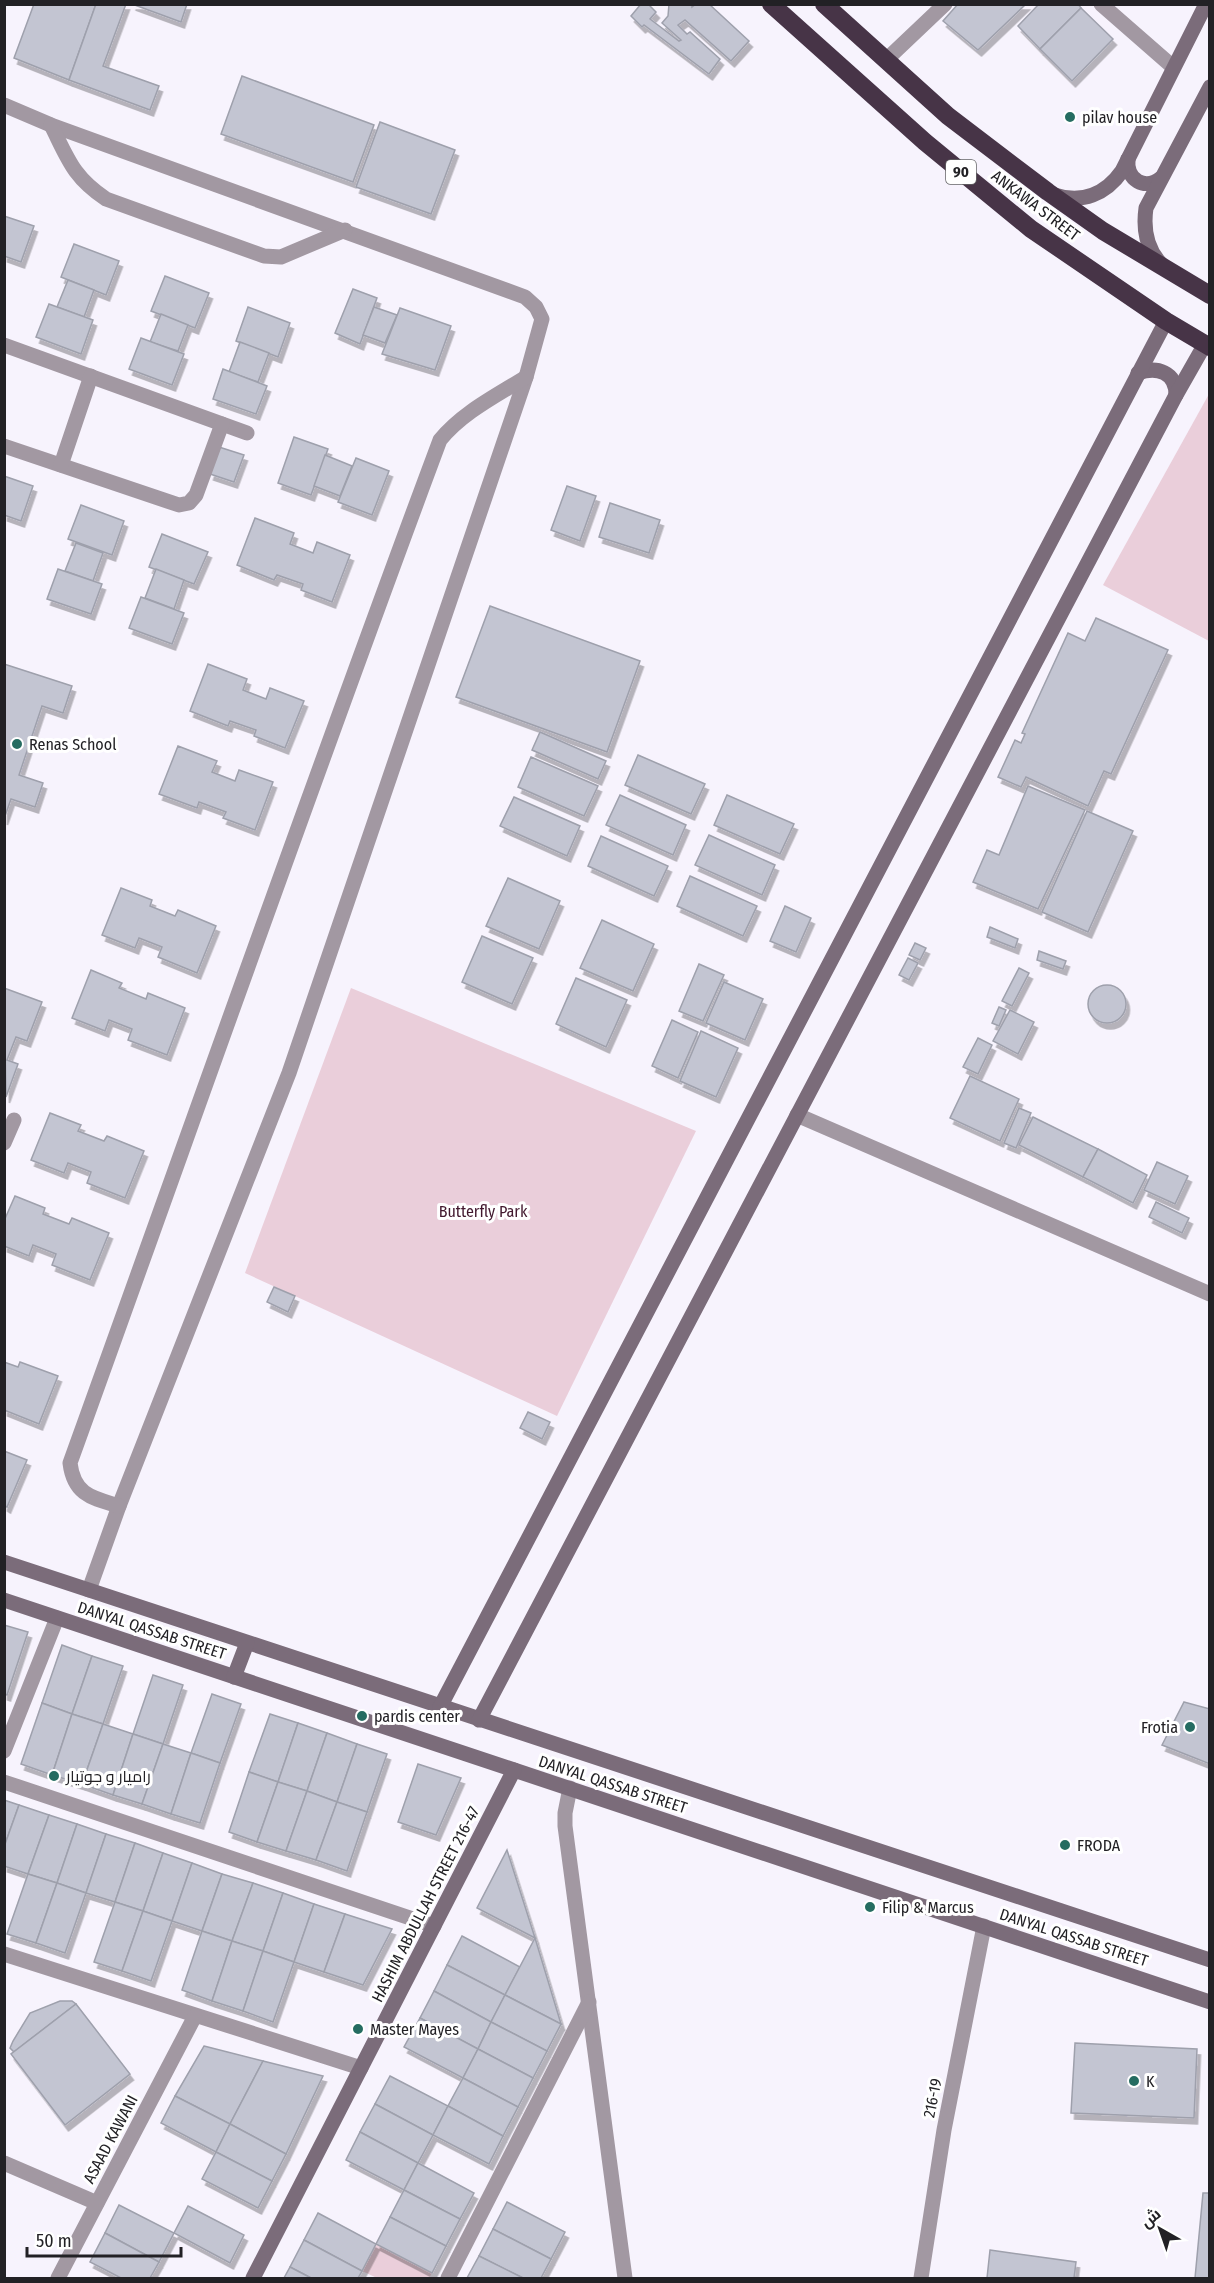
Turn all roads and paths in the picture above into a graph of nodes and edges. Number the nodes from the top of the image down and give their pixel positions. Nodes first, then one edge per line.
1 (771, 4) edge
2 (824, 4) edge
3 (945, 4) edge
4 (1101, 4) edge
5 (1206, 4) edge
6 (886, 60) junction
7 (1173, 67) junction
8 (1209, 91) edge
9 (4, 105) edge
10 (51, 125) junction
11 (1128, 159) junction
12 (1161, 178) junction
13 (1048, 192) junction
14 (345, 230) junction
15 (1165, 268) junction
16 (1209, 295) edge
17 (1166, 321) junction
18 (4, 345) edge
19 (1207, 346) edge
20 (1138, 373) junction
21 (91, 376) junction
22 (526, 377) junction
23 (1176, 395) junction
24 (222, 424) junction
25 (247, 433) dead end
26 (4, 446) edge
27 (62, 465) junction
28 (797, 1115) junction
29 (14, 1120) dead end
30 (4, 1143) edge
31 (1209, 1294) edge
32 (119, 1506) junction
33 (4, 1562) edge
34 (89, 1590) junction
35 (4, 1600) edge
36 (57, 1618) junction
37 (247, 1643) junction
38 (234, 1677) junction
39 (440, 1707) junction
40 (479, 1720) junction
41 (4, 1751) edge
42 (514, 1770) junction
43 (4, 1782) edge
44 (570, 1788) junction
45 (434, 1926) junction
46 (984, 1926) junction
47 (4, 1954) edge
48 (1209, 1960) edge
49 (589, 2002) junction
50 (1209, 2002) edge
51 (195, 2016) junction
52 (361, 2068) junction
53 (4, 2163) edge
54 (97, 2203) junction
55 (58, 2278) edge
56 (253, 2278) edge
57 (448, 2278) edge
58 (625, 2278) edge
59 (921, 2278) edge

1 - 17 highway, ANKAWA STREET / 90
2 - 6 highway, ANKAWA STREET / 90
3 - 6 street
4 - 7 street
5 - 7 street
6 - 13 highway, ANKAWA STREET / 90
7 - 11 street
8 - 12 street
9 - 10 street
10 - 14 street
10 - 14 street
11 - 12 street
11 - 13 street
12 - 15 street
13 - 15 highway, ANKAWA STREET / 90
14 - 22 street
15 - 16 highway, ANKAWA STREET / 90
17 - 19 highway, ANKAWA STREET / 90
17 - 20 street
18 - 21 street
19 - 23 street
20 - 23 street
20 - 39 street
21 - 24 street
21 - 27 street
22 - 32 street
22 - 32 street
23 - 28 street
24 - 25 street
24 - 27 street
26 - 27 street
28 - 31 street
28 - 40 street
29 - 30 street
32 - 34 street
33 - 34 street, DANYAL QASSAB STREET
34 - 37 street, DANYAL QASSAB STREET
35 - 36 street, DANYAL QASSAB STREET
36 - 38 street, DANYAL QASSAB STREET
36 - 41 street
37 - 38 street
37 - 39 street, DANYAL QASSAB STREET
38 - 42 street, DANYAL QASSAB STREET
39 - 40 street, DANYAL QASSAB STREET
40 - 48 street, DANYAL QASSAB STREET
42 - 44 street, DANYAL QASSAB STREET
42 - 45 street, HASHIM ABDULLAH STREET 216-47
43 - 45 street
44 - 46 street, DANYAL QASSAB STREET
44 - 49 street
45 - 52 street, HASHIM ABDULLAH STREET 216-47
46 - 50 street, DANYAL QASSAB STREET
46 - 59 street, 216-19
47 - 51 street
49 - 57 street
49 - 58 street
51 - 52 street
51 - 54 street, ASAAD KAWANI
52 - 56 street, HASHIM ABDULLAH STREET 216-47
53 - 54 street
54 - 55 street, ASAAD KAWANI

